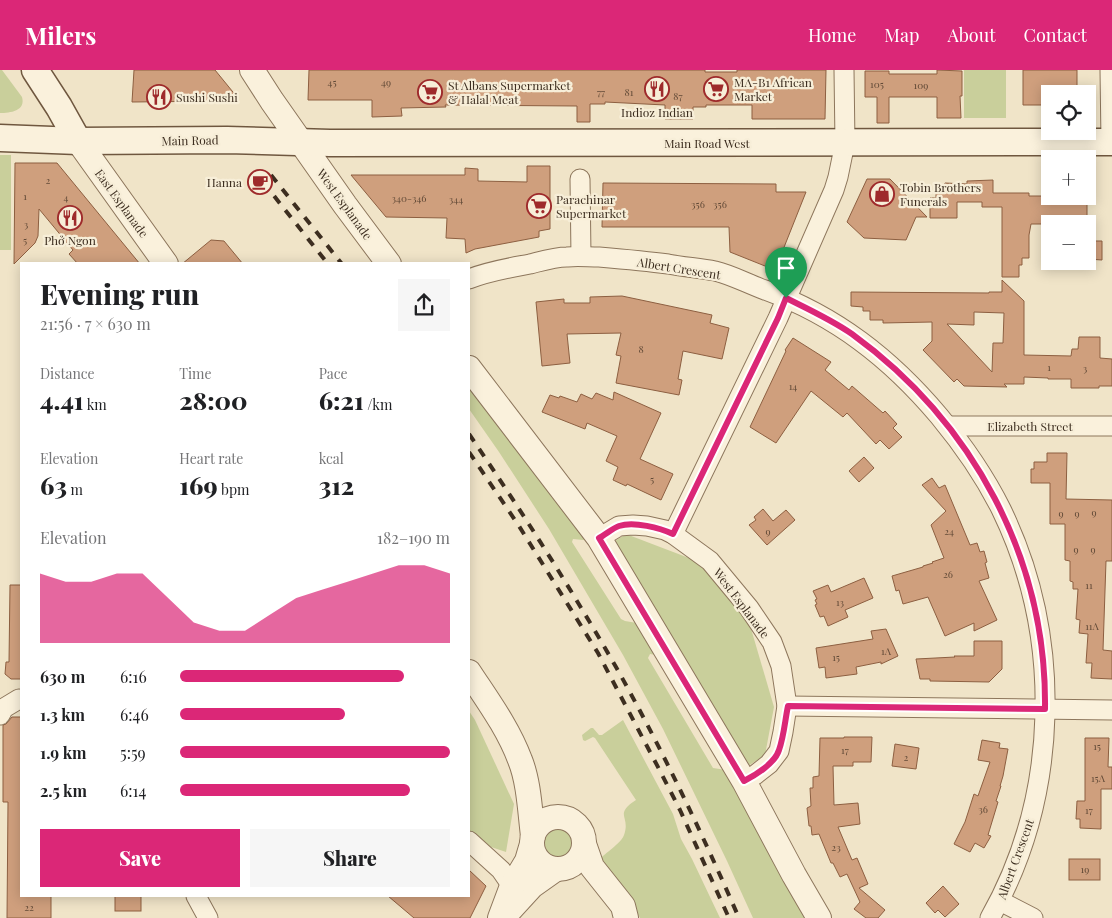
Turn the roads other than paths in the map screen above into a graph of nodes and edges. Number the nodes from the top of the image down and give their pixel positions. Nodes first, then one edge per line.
1 (35, 70) edge
2 (252, 70) edge
3 (844, 70) edge
4 (1110, 70) edge
5 (0, 138) edge
6 (78, 141) junction
7 (1112, 142) edge
8 (302, 143) junction
9 (845, 143) junction
10 (580, 179) dead end
11 (581, 256) junction
12 (165, 262) edge
13 (388, 262) edge
14 (470, 280) edge
15 (786, 298) junction
16 (470, 369) edge
17 (948, 426) junction
18 (1112, 426) edge
19 (673, 534) junction
20 (599, 538) junction
21 (470, 674) edge
22 (0, 693) edge
23 (20, 699) edge
24 (788, 706) junction
25 (1045, 709) junction
26 (1112, 710) edge
27 (0, 715) edge
28 (744, 781) junction
29 (527, 790) junction
30 (564, 818) junction
31 (470, 842) edge
32 (584, 844) junction
33 (530, 849) junction
34 (487, 857) junction
35 (560, 868) junction
36 (512, 886) junction
37 (197, 897) edge
38 (1000, 901) junction
39 (208, 918) edge
40 (501, 918) edge
41 (625, 918) edge
42 (818, 918) edge
43 (990, 918) edge
44 (1034, 918) edge

1 - 6 main road
2 - 8 street, West Esplanade
3 - 9 street
4 - 7 street
5 - 6 main road, Main Road
6 - 8 main road, Main Road
6 - 12 street, East Esplanade
7 - 9 main road, Main Road West
8 - 9 main road, Main Road West
8 - 13 street, West Esplanade
9 - 15 street
10 - 11 street
11 - 14 street, Albert Crescent
11 - 15 street, Albert Crescent
15 - 17 street, Albert Crescent
15 - 19 street
16 - 20 street
17 - 18 street, Elizabeth Street
17 - 25 street, Albert Crescent
19 - 20 street, West Esplanade
19 - 24 street, West Esplanade
20 - 28 street
21 - 29 street
22 - 23 street
23 - 27 street
24 - 25 street
24 - 28 street, West Esplanade
25 - 26 street
25 - 38 street, Albert Crescent
28 - 42 street
29 - 30 street
29 - 33 street
30 - 32 street
30 - 33 street
31 - 34 street
32 - 35 street
32 - 41 street
33 - 34 street
33 - 35 street
33 - 36 street
34 - 36 street
35 - 40 street
35 - 41 street
36 - 40 street
37 - 39 street
38 - 43 street, Albert Crescent
38 - 44 street

